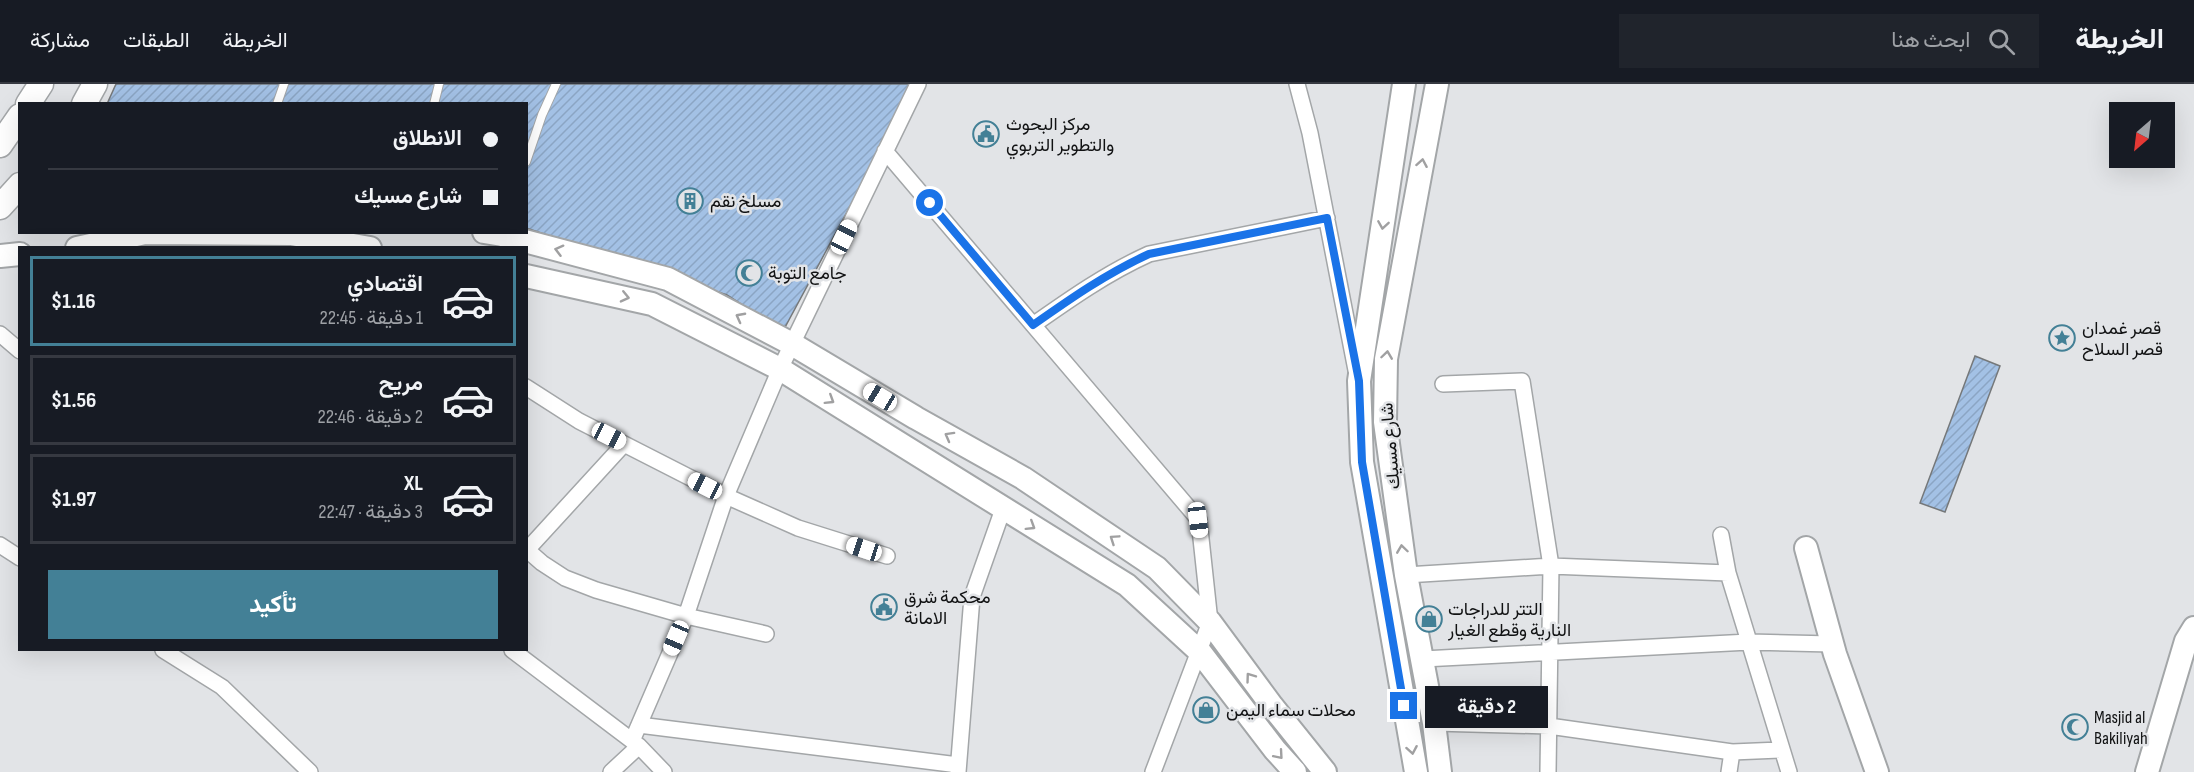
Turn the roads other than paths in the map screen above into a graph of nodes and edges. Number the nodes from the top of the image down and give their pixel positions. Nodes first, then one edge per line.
1 (41, 84) edge
2 (95, 84) edge
3 (284, 84) edge
4 (439, 84) edge
5 (556, 84) edge
6 (918, 84) edge
7 (1297, 84) edge
8 (1404, 84) edge
9 (1437, 84) edge
10 (29, 102) edge
11 (85, 102) edge
12 (279, 102) edge
13 (434, 102) edge
14 (18, 119) edge
15 (0, 145) edge
16 (885, 151) junction
17 (528, 156) edge
18 (18, 187) edge
19 (0, 207) edge
20 (1327, 218) junction
21 (140, 234) edge
22 (291, 234) edge
23 (500, 234) edge
24 (85, 246) edge
25 (359, 246) edge
26 (18, 254) edge
27 (0, 256) edge
28 (528, 276) edge
29 (1033, 325) junction
30 (0, 334) edge
31 (792, 344) junction
32 (18, 349) edge
33 (780, 369) junction
34 (1359, 381) junction
35 (1443, 384) dead end
36 (528, 388) edge
37 (624, 444) junction
38 (726, 496) junction
39 (1003, 509) junction
40 (1721, 535) dead end
41 (0, 544) edge
42 (1806, 548) dead end
43 (528, 549) edge
44 (528, 551) edge
45 (887, 556) dead end
46 (18, 557) edge
47 (1551, 566) junction
48 (1728, 573) junction
49 (1406, 575) junction
50 (686, 616) junction
51 (1210, 622) junction
52 (2194, 628) edge
53 (766, 634) dead end
54 (1749, 642) junction
55 (1832, 644) junction
56 (165, 651) edge
57 (513, 651) edge
58 (1549, 651) junction
59 (1200, 652) junction
60 (1423, 659) junction
61 (2194, 662) edge
62 (1434, 723) junction
63 (639, 724) junction
64 (1549, 726) junction
65 (635, 744) junction
66 (1781, 750) junction
67 (1732, 752) junction
68 (958, 768) edge
69 (310, 772) edge
70 (611, 772) edge
71 (664, 772) edge
72 (1152, 772) edge
73 (1295, 772) edge
74 (1325, 772) edge
75 (1416, 772) edge
76 (1440, 772) edge
77 (1548, 772) edge
78 (1729, 772) edge
79 (1789, 772) edge
80 (1877, 772) edge
81 (2147, 772) edge
82 (2160, 772) edge

1 - 10 main road
2 - 11 main road
3 - 12 lane
4 - 13 lane
5 - 17 lane
6 - 16 street
7 - 20 street
8 -> 34 street, شارع مسيك
49 -> 9 street, شارع مسيك
14 - 15 main road
16 - 29 street
16 - 31 street
18 - 19 main road
20 - 29 street
20 - 34 street
21 - 24 street
22 - 25 street
31 -> 23 street
26 - 27 street
28 -> 33 street
29 - 51 street
30 - 32 street
31 - 33 street
51 -> 31 street
33 - 38 street
33 -> 39 street
34 -> 75 street, شارع مسيك
35 - 47 street
36 - 37 street
37 - 38 street
37 - 43 street
38 - 45 street
38 - 50 street
39 -> 59 street
39 - 68 street
40 - 48 street
41 - 46 street
42 - 55 street
44 - 50 street
47 - 48 street
47 - 49 street
47 - 58 street
48 - 54 street
49 - 60 street, شارع مسيك
50 - 53 street
50 - 63 street
51 - 59 street
74 -> 51 street
52 - 81 street
54 - 55 street
54 - 58 street
54 - 66 street
55 - 80 street
56 - 69 street
57 - 65 street
58 - 60 street
58 - 64 street
59 - 72 street
59 -> 73 street
60 - 62 street, شارع مسيك
61 - 82 street
62 - 64 street
62 - 76 street, شارع مسيك
63 - 65 street
63 - 68 street
64 - 67 street
64 - 77 street
65 - 70 street
65 - 71 street
66 - 67 street
66 - 79 street
67 - 78 street

